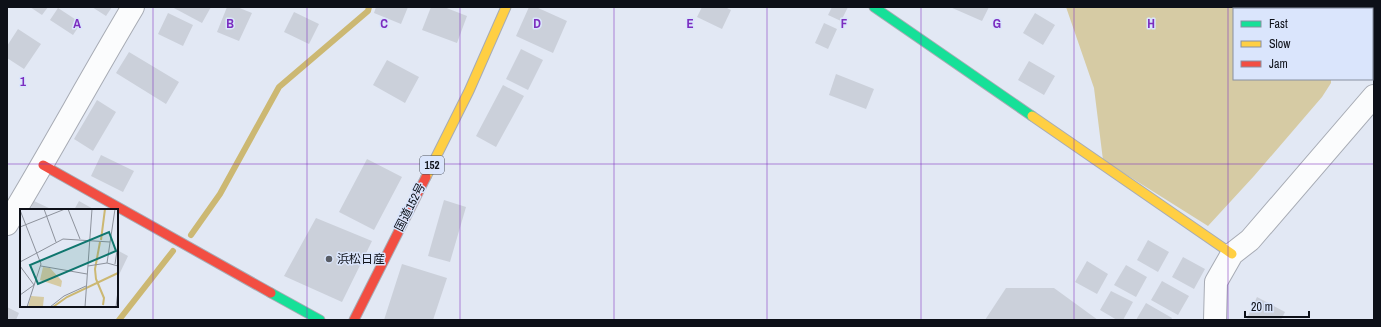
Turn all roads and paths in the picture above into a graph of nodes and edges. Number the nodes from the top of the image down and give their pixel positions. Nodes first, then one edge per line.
1 (133, 7) edge
2 (506, 7) edge
3 (874, 7) edge
4 (1374, 96) edge
5 (43, 165) junction
6 (7, 224) edge
7 (1232, 254) junction
8 (320, 320) edge
9 (354, 320) edge
10 (1215, 320) edge

1 - 5 street
2 - 9 main road, 国道152号 / 152
3 - 7 main road
4 - 7 street
5 - 6 street
5 - 8 main road
7 - 10 street

